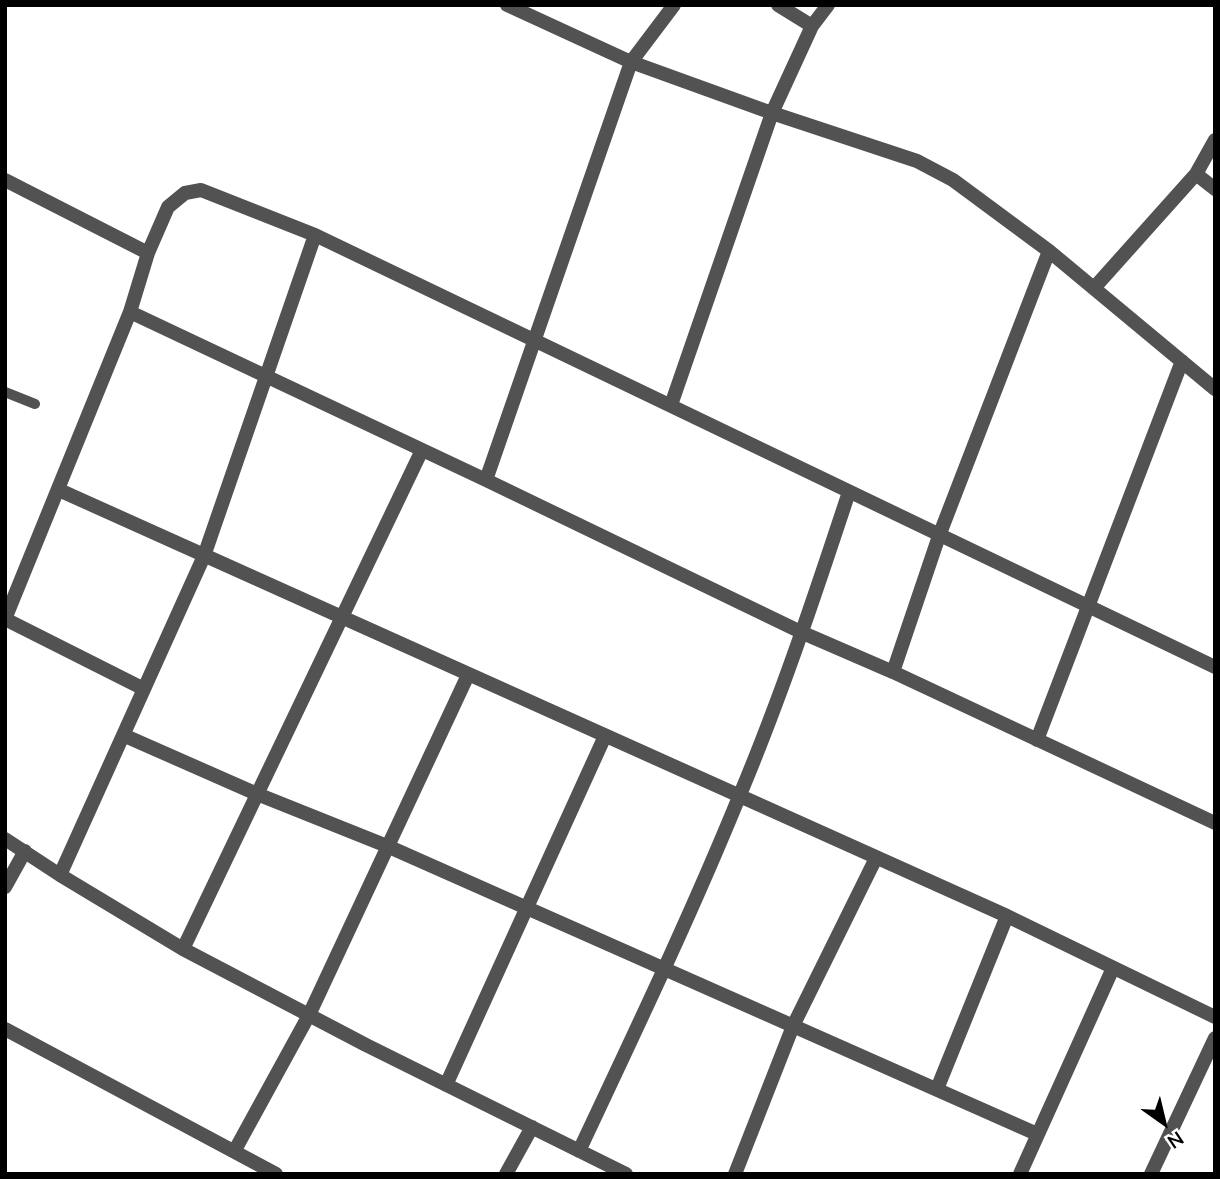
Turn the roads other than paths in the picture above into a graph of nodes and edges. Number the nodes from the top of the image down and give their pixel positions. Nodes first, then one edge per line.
1 (507, 5) edge
2 (674, 5) edge
3 (778, 5) edge
4 (828, 5) edge
5 (812, 26) junction
6 (631, 62) junction
7 (772, 113) junction
8 (1215, 140) edge
9 (1196, 174) junction
10 (5, 180) edge
11 (1215, 189) edge
12 (315, 234) junction
13 (1049, 251) junction
14 (148, 253) junction
15 (1094, 288) junction
16 (130, 312) junction
17 (535, 339) junction
18 (1182, 362) junction
19 (266, 376) junction
20 (1215, 389) edge
21 (5, 391) edge
22 (35, 404) dead end
23 (671, 405) junction
24 (422, 450) junction
25 (486, 480) junction
26 (59, 490) junction
27 (849, 492) junction
28 (939, 536) junction
29 (204, 556) junction
30 (1088, 607) junction
31 (342, 618) junction
32 (803, 633) junction
33 (1215, 667) edge
34 (893, 672) junction
35 (468, 675) junction
36 (144, 689) junction
37 (123, 735) junction
38 (605, 736) junction
39 (1037, 740) junction
40 (257, 794) junction
41 (740, 797) junction
42 (1215, 823) edge
43 (5, 839) edge
44 (387, 846) junction
45 (25, 851) junction
46 (876, 858) junction
47 (60, 875) junction
48 (5, 887) edge
49 (526, 908) junction
50 (1007, 916) junction
51 (183, 948) junction
52 (1113, 968) junction
53 (664, 970) junction
54 (309, 1015) junction
55 (1215, 1017) edge
56 (793, 1026) junction
57 (5, 1029) edge
58 (1215, 1038) edge
59 (446, 1084) junction
60 (937, 1089) junction
61 (532, 1127) junction
62 (1038, 1134) junction
63 (234, 1150) junction
64 (579, 1151) junction
65 (276, 1174) edge
66 (506, 1174) edge
67 (626, 1174) edge
68 (735, 1174) edge
69 (1020, 1174) edge
70 (1150, 1174) edge

1 - 6 street
2 - 6 street
3 - 5 street
4 - 5 street
5 - 7 street
6 - 7 street
6 - 17 street
7 - 13 street
7 - 23 street
8 - 9 street
9 - 11 street
9 - 15 street
10 - 14 street
12 - 14 street
12 - 17 street
12 - 19 street
13 - 15 street
13 - 28 street
14 - 16 street
15 - 18 street
16 - 19 street
16 - 26 street
17 - 23 street
17 - 25 street
18 - 20 street
18 - 30 street
19 - 24 street
19 - 29 street
21 - 22 lane
23 - 27 street
24 - 25 street
24 - 31 street
25 - 32 street
26 - 29 street
26 - 36 street
27 - 28 street
27 - 32 street
28 - 30 street
28 - 34 street
29 - 31 street
29 - 36 street
30 - 33 street
30 - 39 street
31 - 35 street
31 - 40 street
32 - 34 street
32 - 41 street
34 - 39 street
35 - 38 street
35 - 44 street
36 - 37 street
37 - 40 street
37 - 47 street
38 - 41 street
38 - 49 street
39 - 42 street
40 - 44 street
40 - 51 street
41 - 46 street
41 - 53 street
43 - 45 street
44 - 49 street
44 - 54 street
45 - 47 street
45 - 48 street
46 - 50 street
46 - 56 street
47 - 51 street
49 - 53 street
49 - 59 street
50 - 52 street
50 - 60 street
51 - 54 street
52 - 55 street
52 - 62 street
53 - 56 street
53 - 64 street
54 - 59 street
54 - 63 street
56 - 60 street
56 - 68 street
57 - 63 street
58 - 70 street
59 - 61 street
60 - 62 street
61 - 64 street
61 - 66 street
62 - 69 street
63 - 65 street
64 - 67 street

